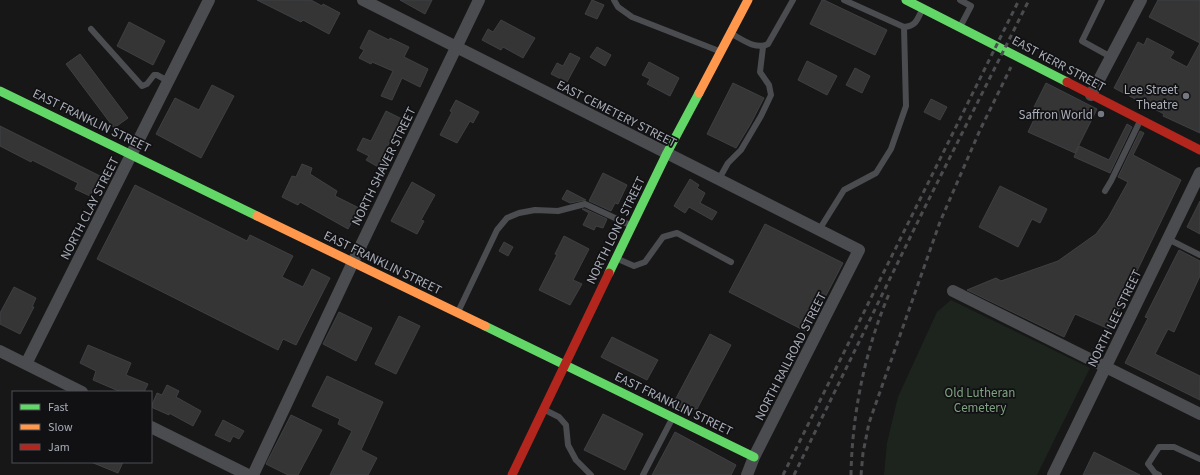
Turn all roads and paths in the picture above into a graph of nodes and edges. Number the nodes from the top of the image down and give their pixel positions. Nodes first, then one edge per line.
1 (209, 0) edge
2 (362, 0) edge
3 (479, 0) edge
4 (614, 0) edge
5 (748, 0) edge
6 (793, 0) edge
7 (844, 0) edge
8 (960, 0) edge
9 (1102, 0) edge
10 (1141, 0) edge
11 (912, 1) edge
12 (923, 9) junction
13 (904, 27) junction
14 (960, 27) junction
15 (91, 29) dead end
16 (730, 33) junction
17 (455, 47) junction
18 (763, 47) junction
19 (721, 51) junction
20 (1111, 57) junction
21 (168, 81) junction
22 (0, 90) edge
23 (1091, 95) junction
24 (1140, 119) junction
25 (1200, 150) edge
26 (667, 153) junction
27 (132, 154) junction
28 (1200, 173) edge
29 (719, 180) junction
30 (1105, 191) dead end
31 (632, 226) junction
32 (819, 230) junction
33 (1168, 239) junction
34 (859, 250) joint
35 (1200, 255) edge
36 (616, 259) junction
37 (352, 262) junction
38 (731, 262) dead end
39 (953, 291) dead end
40 (458, 312) junction
41 (0, 352) edge
42 (26, 364) junction
43 (565, 364) junction
44 (1106, 367) junction
45 (80, 391) edge
46 (544, 409) junction
47 (1200, 414) edge
48 (672, 417) junction
49 (152, 427) edge
50 (754, 457) junction
51 (1200, 459) edge
52 (248, 475) edge
53 (253, 475) edge
54 (512, 475) edge
55 (591, 475) edge
56 (643, 475) edge
57 (747, 475) edge
58 (1053, 475) edge
59 (1160, 475) edge

1 - 21 street, NORTH CLAY STREET
2 - 17 street, EAST CEMETERY STREET
3 - 17 street, NORTH SHAVER STREET
4 - 19 lane
5 - 16 street, NORTH LONG STREET
6 - 18 lane
7 - 13 lane
8 - 14 lane
9 - 20 lane
10 - 20 street
11 - 12 street, EAST KERR STREET
12 - 13 lane
12 - 14 street, EAST KERR STREET
13 - 32 lane
14 - 23 street, EAST KERR STREET
15 - 21 lane
16 - 18 lane
16 - 19 street, NORTH LONG STREET
17 - 26 street, EAST CEMETERY STREET
17 - 37 street, NORTH SHAVER STREET
18 - 29 lane
19 - 26 street, NORTH LONG STREET
20 - 23 street
21 - 27 street, NORTH CLAY STREET
22 - 27 street, EAST FRANKLIN STREET
23 - 24 street, EAST KERR STREET
24 - 25 street, EAST KERR STREET
24 - 30 lane
26 - 29 street, EAST CEMETERY STREET
26 - 31 street, NORTH LONG STREET
27 - 37 street, EAST FRANKLIN STREET
27 - 42 street, NORTH CLAY STREET
28 - 33 street, NORTH LEE STREET
29 - 32 street, EAST CEMETERY STREET
31 - 36 street, NORTH LONG STREET
31 - 40 lane
32 - 34 street, EAST CEMETERY STREET
33 - 35 lane
33 - 44 street, NORTH LEE STREET
34 - 50 street, NORTH RAILROAD STREET
36 - 38 lane
36 - 43 street, NORTH LONG STREET
37 - 40 street, EAST FRANKLIN STREET
37 - 53 street, NORTH SHAVER STREET
39 - 44 street
40 - 43 street, EAST FRANKLIN STREET
41 - 42 street
42 - 45 street
43 - 46 street, NORTH LONG STREET
43 - 48 street, EAST FRANKLIN STREET
44 - 47 street
44 - 58 street, NORTH LEE STREET
46 - 54 street, NORTH LONG STREET
46 - 55 lane
48 - 50 street, EAST FRANKLIN STREET
48 - 56 lane
49 - 52 street
50 - 57 street, NORTH RAILROAD STREET
51 - 59 lane

